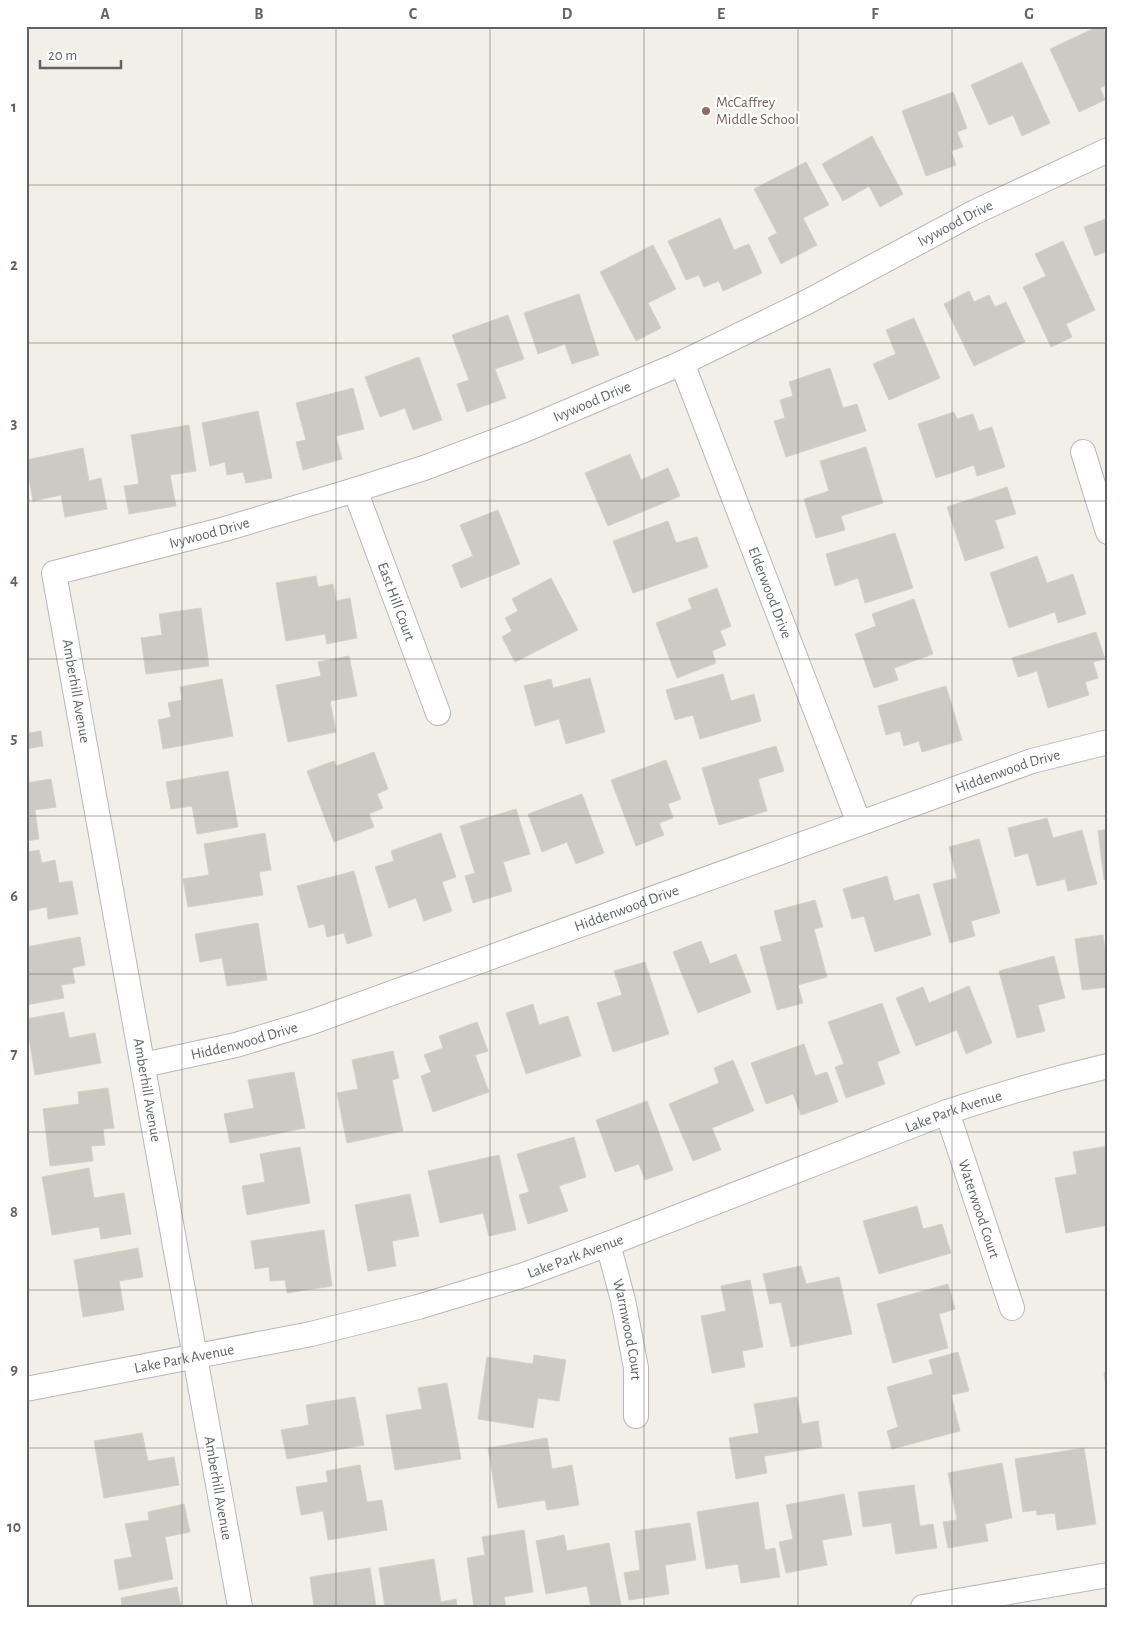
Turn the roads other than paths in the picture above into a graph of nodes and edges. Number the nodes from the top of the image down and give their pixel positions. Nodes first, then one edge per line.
1 (1104, 152) edge
2 (682, 363) junction
3 (1083, 452) dead end
4 (355, 490) junction
5 (1108, 532) edge
6 (54, 573) joint
7 (438, 713) dead end
8 (1108, 742) edge
9 (859, 823) junction
10 (143, 1065) junction
11 (1108, 1066) edge
12 (947, 1112) junction
13 (608, 1244) junction
14 (1012, 1308) dead end
15 (195, 1356) junction
16 (26, 1389) edge
17 (636, 1416) dead end
18 (1108, 1575) edge
19 (240, 1607) edge
20 (923, 1607) edge

1 - 2 street, Ivywood Drive
2 - 4 street, Ivywood Drive
2 - 9 street, Elderwood Drive
3 - 5 street
4 - 6 street, Ivywood Drive
4 - 7 street, East Hill Court
6 - 10 street, Amberhill Avenue
8 - 9 street, Hiddenwood Drive
9 - 10 street, Hiddenwood Drive
10 - 15 street, Amberhill Avenue
11 - 12 street, Lake Park Avenue
12 - 13 street, Lake Park Avenue
12 - 14 street, Waterwood Court
13 - 15 street, Lake Park Avenue
13 - 17 street, Warmwood Court
15 - 16 street, Lake Park Avenue
15 - 19 street, Amberhill Avenue
18 - 20 street

